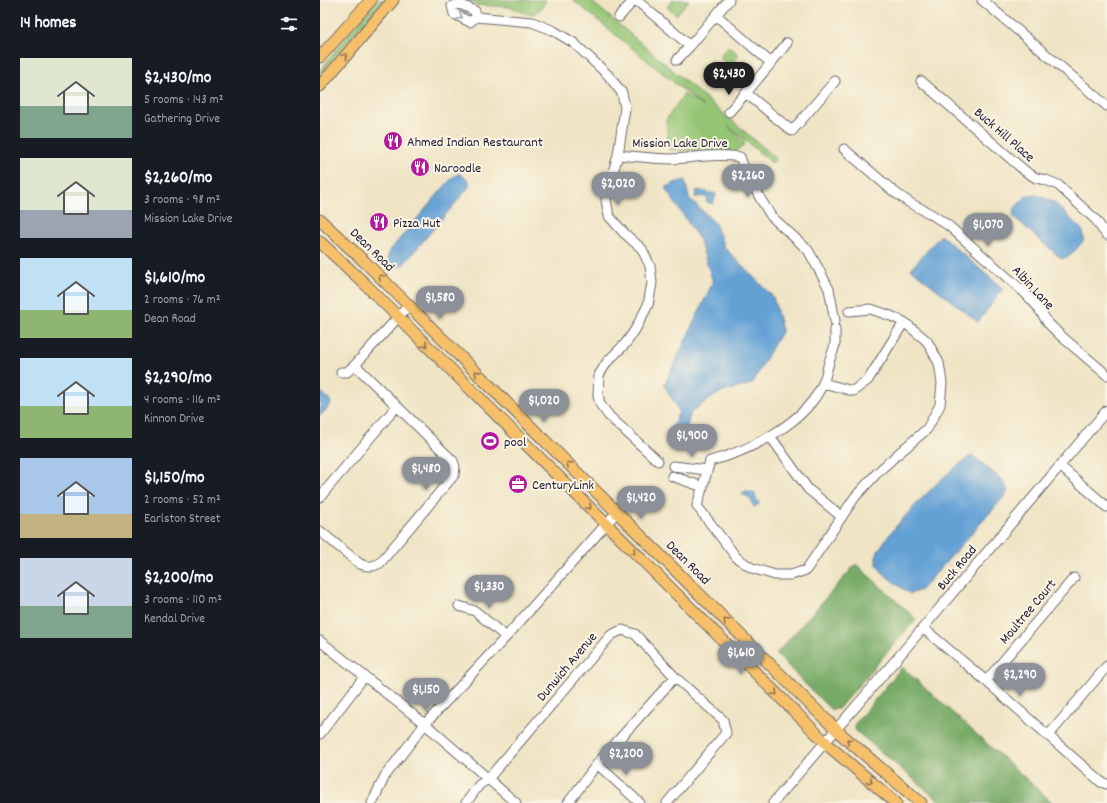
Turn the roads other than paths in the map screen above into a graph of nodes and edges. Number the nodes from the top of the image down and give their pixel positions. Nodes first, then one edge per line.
1 (371, 0) edge
2 (393, 0) edge
3 (444, 0) edge
4 (635, 0) edge
5 (729, 0) edge
6 (982, 0) edge
7 (716, 16) junction
8 (619, 17) dead end
9 (788, 43) dead end
10 (690, 46) junction
11 (320, 57) edge
12 (677, 60) dead end
13 (771, 63) junction
14 (835, 81) dead end
15 (921, 81) dead end
16 (320, 86) edge
17 (746, 93) junction
18 (1107, 106) edge
19 (729, 112) dead end
20 (844, 149) dead end
21 (618, 155) junction
22 (320, 220) edge
23 (1107, 235) edge
24 (320, 242) edge
25 (409, 305) junction
26 (849, 312) dead end
27 (398, 317) junction
28 (904, 322) junction
29 (355, 365) junction
30 (341, 372) dead end
31 (1107, 375) edge
32 (823, 383) junction
33 (397, 406) junction
34 (1107, 410) edge
35 (770, 436) junction
36 (658, 461) dead end
37 (673, 466) dead end
38 (1060, 466) junction
39 (707, 470) junction
40 (672, 476) dead end
41 (703, 487) junction
42 (320, 497) edge
43 (1107, 507) edge
44 (617, 512) junction
45 (842, 517) junction
46 (606, 524) junction
47 (320, 531) edge
48 (1074, 578) dead end
49 (460, 606) dead end
50 (923, 628) junction
51 (506, 637) junction
52 (320, 641) edge
53 (1107, 666) edge
54 (364, 677) junction
55 (675, 677) junction
56 (986, 681) junction
57 (425, 724) junction
58 (836, 730) junction
59 (320, 734) edge
60 (1048, 736) junction
61 (825, 742) junction
62 (597, 764) junction
63 (488, 779) junction
64 (1107, 784) edge
65 (372, 803) edge
66 (466, 803) edge
67 (516, 803) edge
68 (568, 803) edge
69 (640, 803) edge
70 (667, 803) edge
71 (773, 803) edge
72 (896, 803) edge
73 (921, 803) edge

1 - 11 main road
16 -> 2 main road
3 - 21 street
4 - 8 street
4 - 10 street
5 - 7 street
6 - 18 street
7 - 10 street
7 - 13 street
9 - 13 street
10 - 12 street
13 - 17 street
14 - 17 street
15 - 23 street, Buck Hill Place
17 - 19 street
20 - 31 street, Albin Lane
21 - 32 street, Mission Lake Drive
21 - 36 street
25 -> 22 main road, Dean Road
24 - 27 main road
25 - 27 street
44 -> 25 main road, Dean Road
26 - 28 street
27 - 29 street
27 -> 46 main road
28 - 32 street
28 - 45 street
29 - 30 street
29 - 33 street
32 - 35 street
33 - 42 street
33 - 47 street
34 - 38 street, Buck Road
35 - 39 street
35 - 45 street
37 - 39 street
38 - 43 street
38 - 50 street, Buck Road
39 - 41 street
40 - 41 street
41 - 45 street
44 - 46 street
58 -> 44 main road, Dean Road
46 - 51 street
46 -> 61 main road
48 - 56 street, Moultree Court
49 - 51 street
50 - 56 street
50 - 58 street, Buck Road
51 - 57 street
52 - 54 street
53 - 60 street
54 - 57 street
54 - 59 street
55 - 62 street
55 - 63 street, Dunwich Avenue
55 - 70 street, Dunwich Avenue
56 - 60 street
57 - 63 street
57 - 65 street
58 - 61 street, Buck Road
73 -> 58 main road, Dean Road
60 - 64 street
61 - 71 street, Buck Road
61 -> 72 main road
62 - 68 street
62 - 69 street
63 - 66 street, Dunwich Avenue
63 - 67 street

